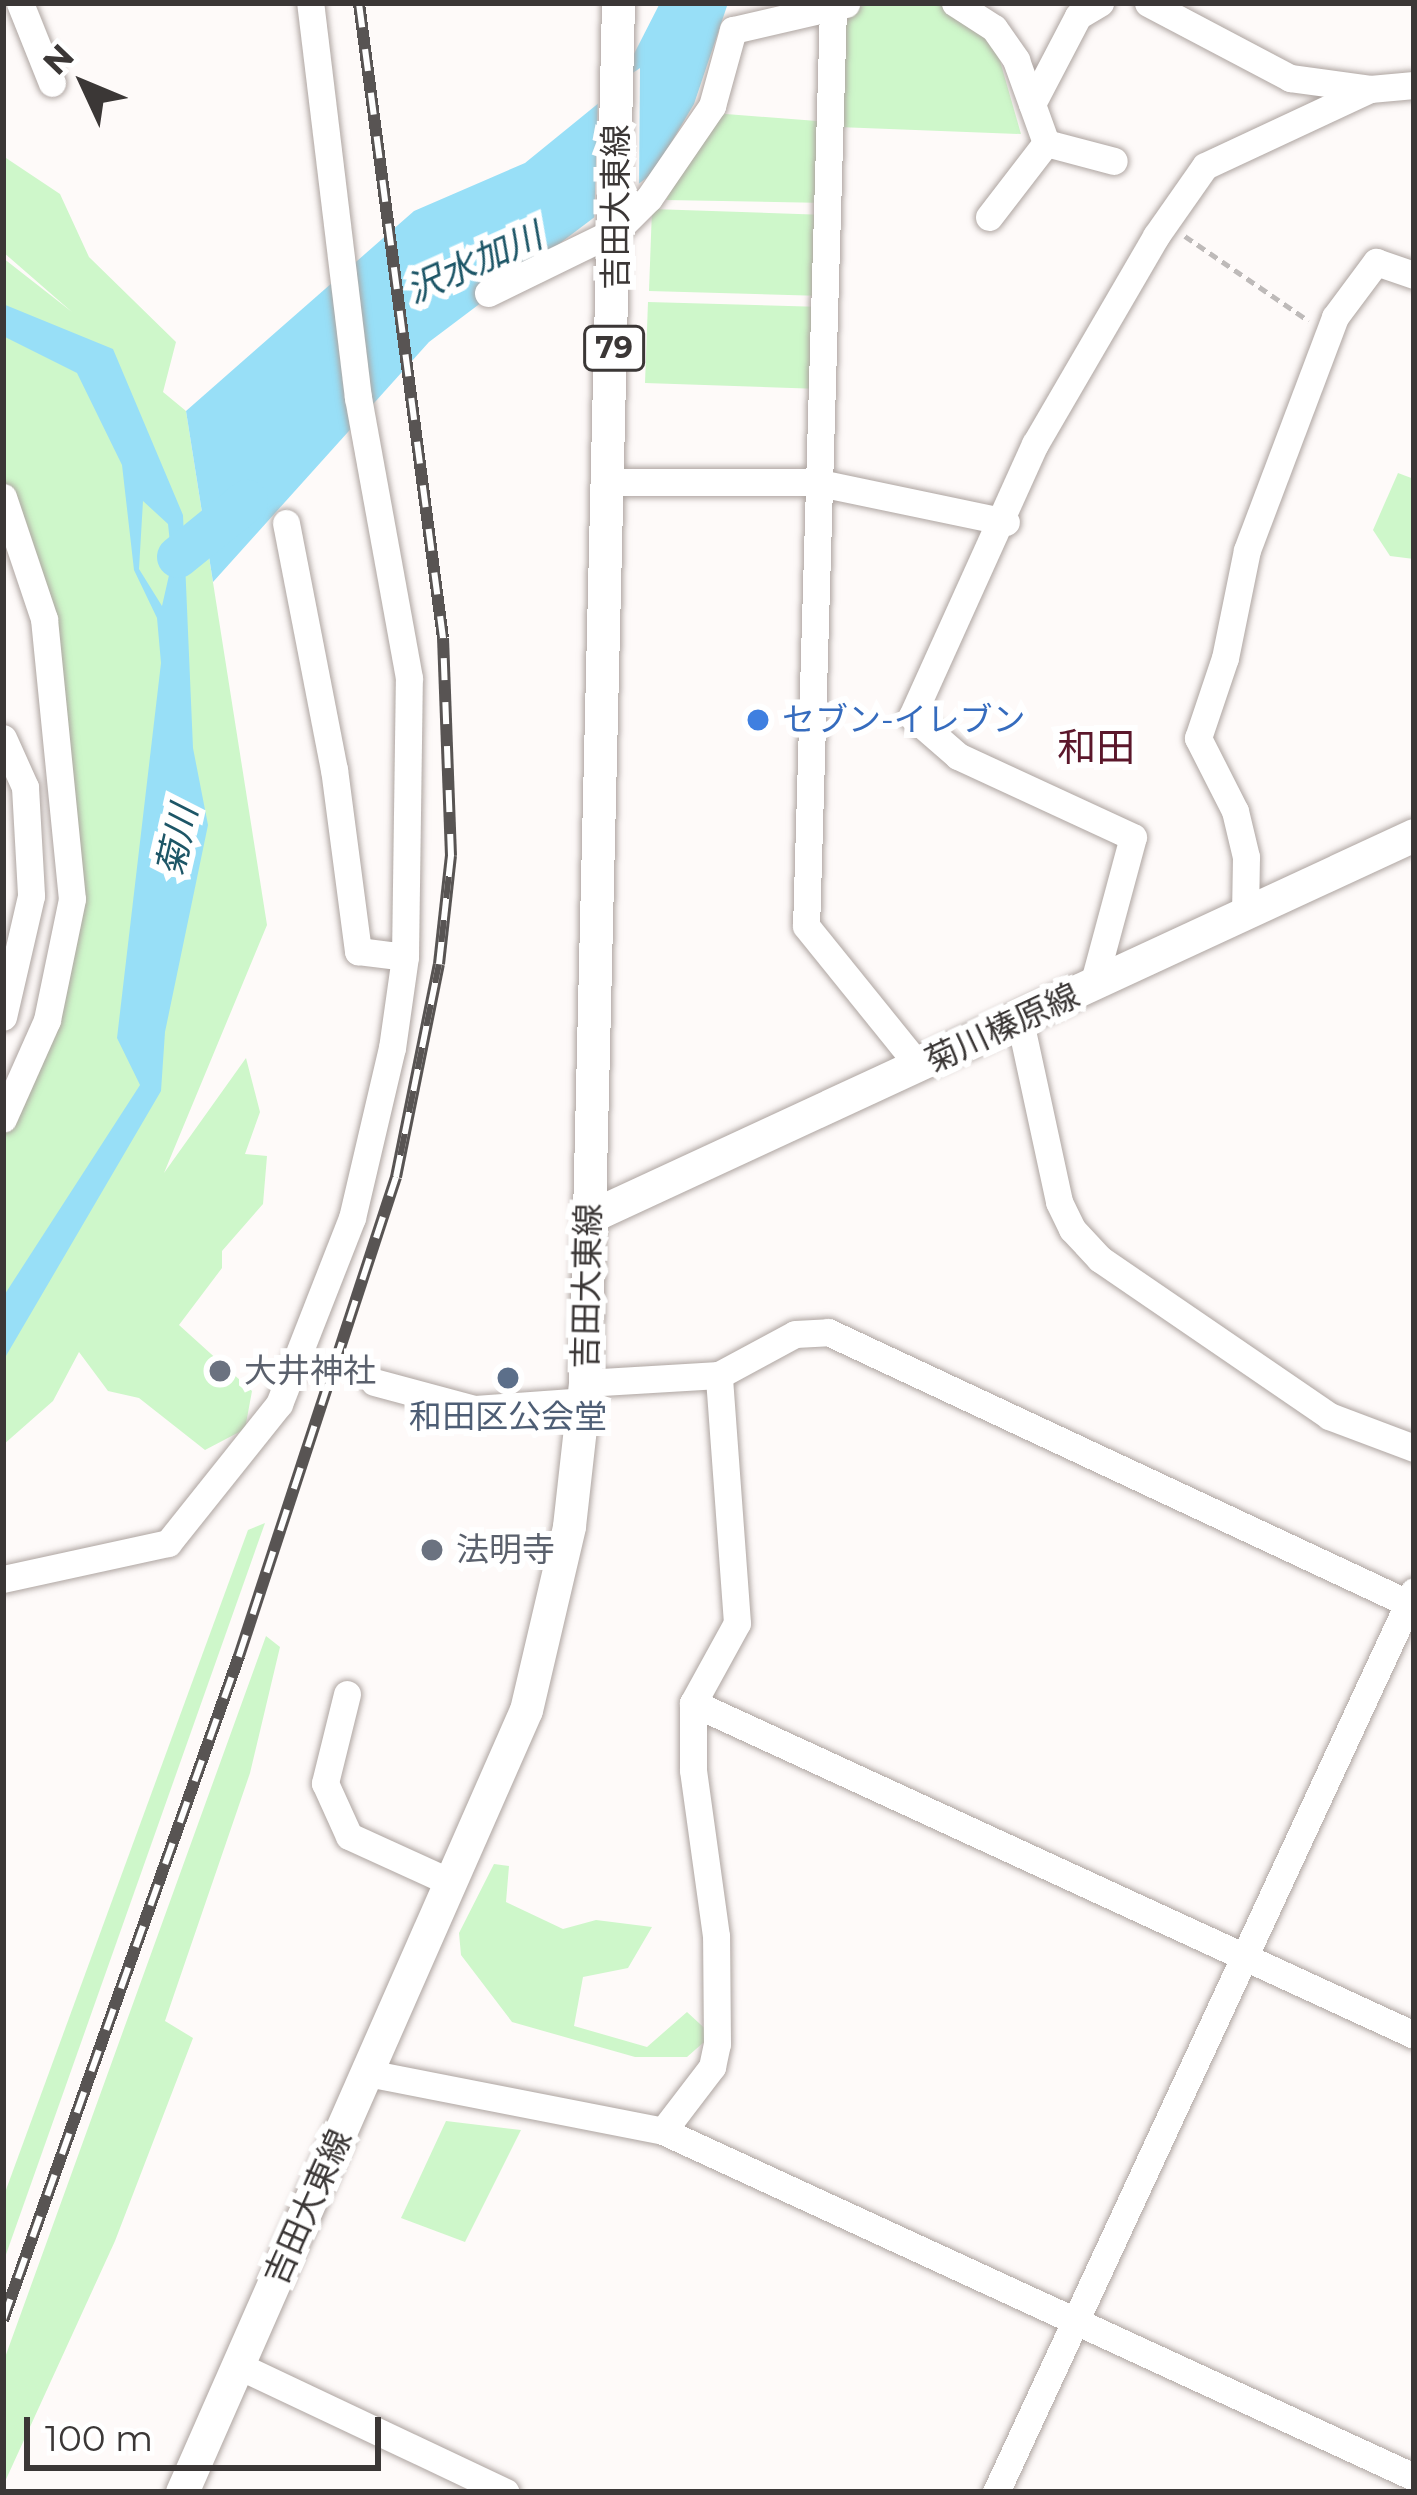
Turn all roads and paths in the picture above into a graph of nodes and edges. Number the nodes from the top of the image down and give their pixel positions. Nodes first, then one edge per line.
1 (20, 3) edge
2 (310, 3) edge
3 (618, 3) edge
4 (955, 3) edge
5 (1100, 3) edge
6 (1148, 3) edge
7 (842, 5) edge
8 (52, 83) dead end
9 (1414, 85) edge
10 (1370, 89) junction
11 (1032, 104) junction
12 (1046, 143) junction
13 (1114, 160) dead end
14 (989, 217) dead end
15 (617, 222) junction
16 (1166, 222) junction
17 (1414, 275) edge
18 (488, 293) dead end
19 (1328, 334) junction
20 (611, 482) junction
21 (815, 482) junction
22 (3, 497) edge
23 (1006, 522) junction
24 (286, 523) dead end
25 (3, 738) edge
26 (1414, 835) edge
27 (1245, 914) junction
28 (406, 957) junction
29 (1094, 985) junction
30 (3, 1017) edge
31 (1021, 1021) junction
32 (919, 1066) junction
33 (3, 1119) edge
34 (589, 1217) junction
35 (718, 1375) junction
36 (374, 1382) joint
37 (584, 1392) junction
38 (280, 1404) junction
39 (1414, 1448) edge
40 (3, 1579) edge
41 (1412, 1600) edge
42 (347, 1694) dead end
43 (694, 1703) junction
44 (450, 1882) junction
45 (1246, 1958) junction
46 (1414, 2035) edge
47 (368, 2073) junction
48 (663, 2131) junction
49 (1078, 2319) junction
50 (237, 2365) junction
51 (1414, 2476) edge
52 (182, 2492) edge
53 (506, 2492) edge
54 (996, 2492) edge

1 - 8 street
2 - 28 street
3 - 15 main road, 吉田大東線 / 79
4 - 11 street
5 - 11 street
6 - 10 street
7 - 15 street
7 - 21 street
9 - 10 street
10 - 16 street
11 - 12 street
12 - 13 street
12 - 14 street
15 - 18 street
15 - 20 main road, 吉田大東線 / 79
16 - 19 path
16 - 23 street
17 - 19 street
19 - 27 street
20 - 21 street
20 - 34 main road, 吉田大東線 / 79
21 - 23 street
21 - 32 street
22 - 33 street
23 - 29 street
24 - 28 street
25 - 30 street
26 - 27 main road, 菊川榛原線
27 - 29 main road, 菊川榛原線
28 - 38 street
29 - 31 main road, 菊川榛原線
31 - 32 main road, 菊川榛原線
31 - 39 street
32 - 34 main road, 菊川榛原線
34 - 37 main road, 吉田大東線 / 79
35 - 37 street
35 - 41 street
35 - 43 street
36 - 37 street
36 - 38 path
37 - 44 main road, 吉田大東線 / 79
38 - 40 street
41 - 45 street
42 - 44 street
43 - 45 street
43 - 48 street
44 - 47 main road, 吉田大東線 / 79
45 - 46 street
45 - 49 street
47 - 48 street
47 - 50 main road, 吉田大東線 / 79
48 - 49 street
49 - 51 street
49 - 54 street
50 - 52 main road, 吉田大東線 / 79
50 - 53 street

